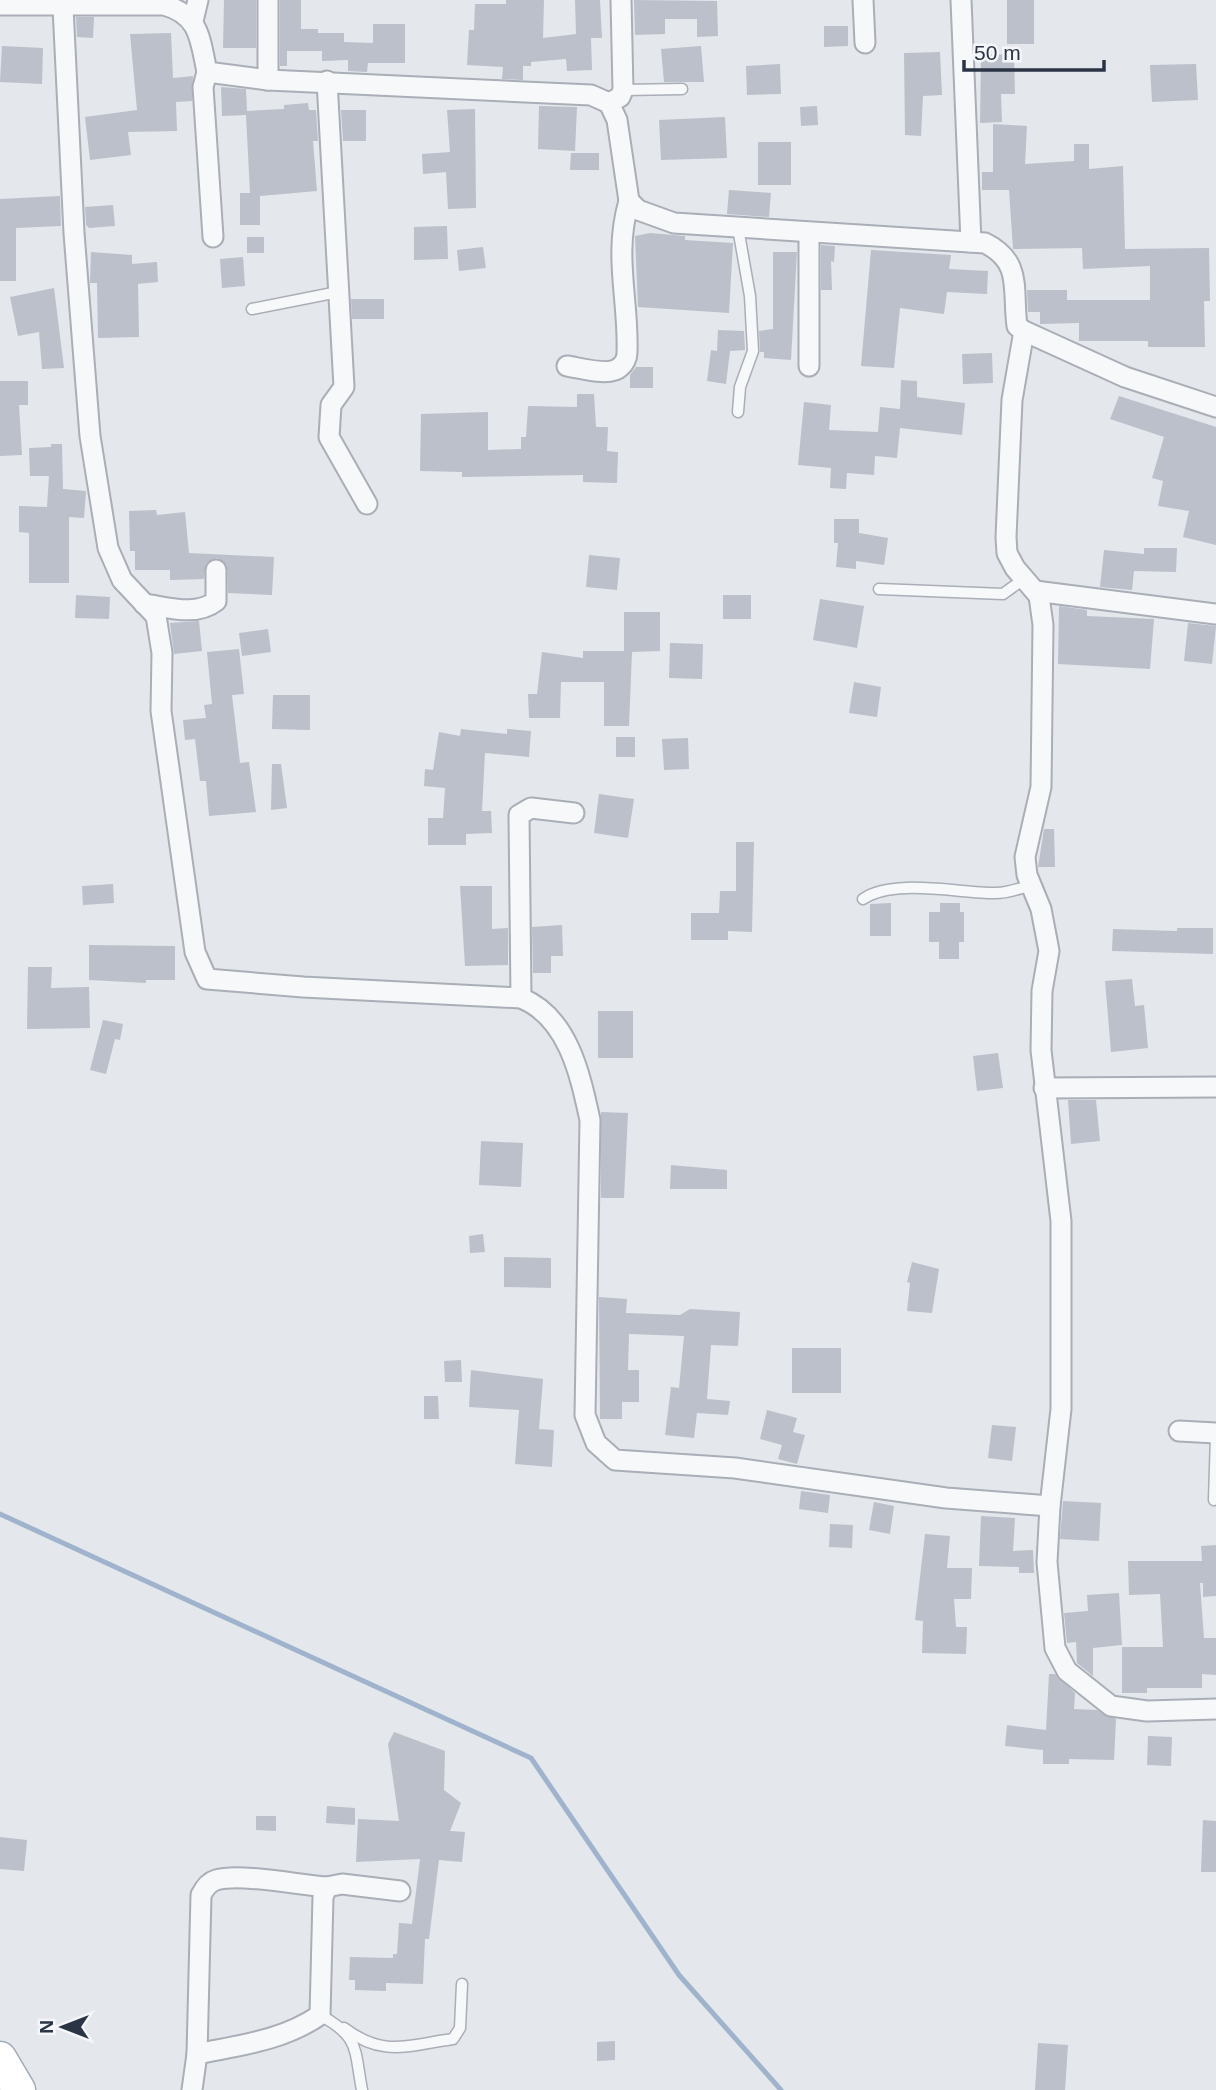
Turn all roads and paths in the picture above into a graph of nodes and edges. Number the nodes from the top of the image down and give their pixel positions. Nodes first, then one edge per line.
1 (198, 0) edge
2 (268, 0) edge
3 (621, 0) edge
4 (863, 0) edge
5 (961, 0) edge
6 (0, 5) edge
7 (63, 7) junction
8 (193, 21) junction
9 (865, 43) dead end
10 (208, 72) junction
11 (268, 80) junction
12 (327, 81) junction
13 (682, 89) dead end
14 (616, 96) junction
15 (629, 201) junction
16 (738, 228) junction
17 (809, 234) junction
18 (213, 237) dead end
19 (971, 242) junction
20 (338, 292) junction
21 (252, 309) dead end
22 (1024, 331) junction
23 (567, 366) dead end
24 (808, 366) dead end
25 (1216, 407) edge
26 (738, 412) dead end
27 (367, 504) dead end
28 (216, 570) dead end
29 (1030, 584) junction
30 (879, 589) dead end
31 (144, 604) junction
32 (1216, 614) edge
33 (575, 813) dead end
34 (1032, 885) junction
35 (863, 899) dead end
36 (521, 998) junction
37 (1216, 1087) edge
38 (1044, 1088) junction
39 (1179, 1431) dead end
40 (1216, 1434) edge
41 (1214, 1500) dead end
42 (1051, 1506) junction
43 (1216, 1709) edge
44 (327, 1887) junction
45 (400, 1891) dead end
46 (462, 1984) dead end
47 (320, 2015) junction
48 (344, 2028) junction
49 (197, 2054) junction
50 (0, 2058) edge
51 (19, 2090) edge
52 (192, 2090) edge
53 (362, 2090) edge

1 - 8 street
2 - 11 street
3 - 14 street
4 - 9 street
5 - 19 street
6 - 7 street
7 - 8 street
7 - 31 street
8 - 10 street
10 - 11 street
10 - 18 street
11 - 12 street
12 - 14 street
12 - 20 street
13 - 14 lane
14 - 15 street
15 - 16 street
15 - 23 street
16 - 17 street
16 - 26 lane
17 - 19 street
17 - 24 street
19 - 22 street
20 - 21 lane
20 - 27 street
22 - 25 street
22 - 29 street
28 - 31 street
29 - 30 lane
29 - 32 street
29 - 34 street
31 - 36 street
33 - 36 street
34 - 35 lane
34 - 38 street
36 - 42 street
37 - 38 street
38 - 42 street
39 - 40 street
40 - 41 lane
42 - 43 street
44 - 45 street
44 - 47 street
44 - 49 street
46 - 48 lane
47 - 48 lane
47 - 49 street
48 - 53 lane
49 - 52 street
50 - 51 main road

